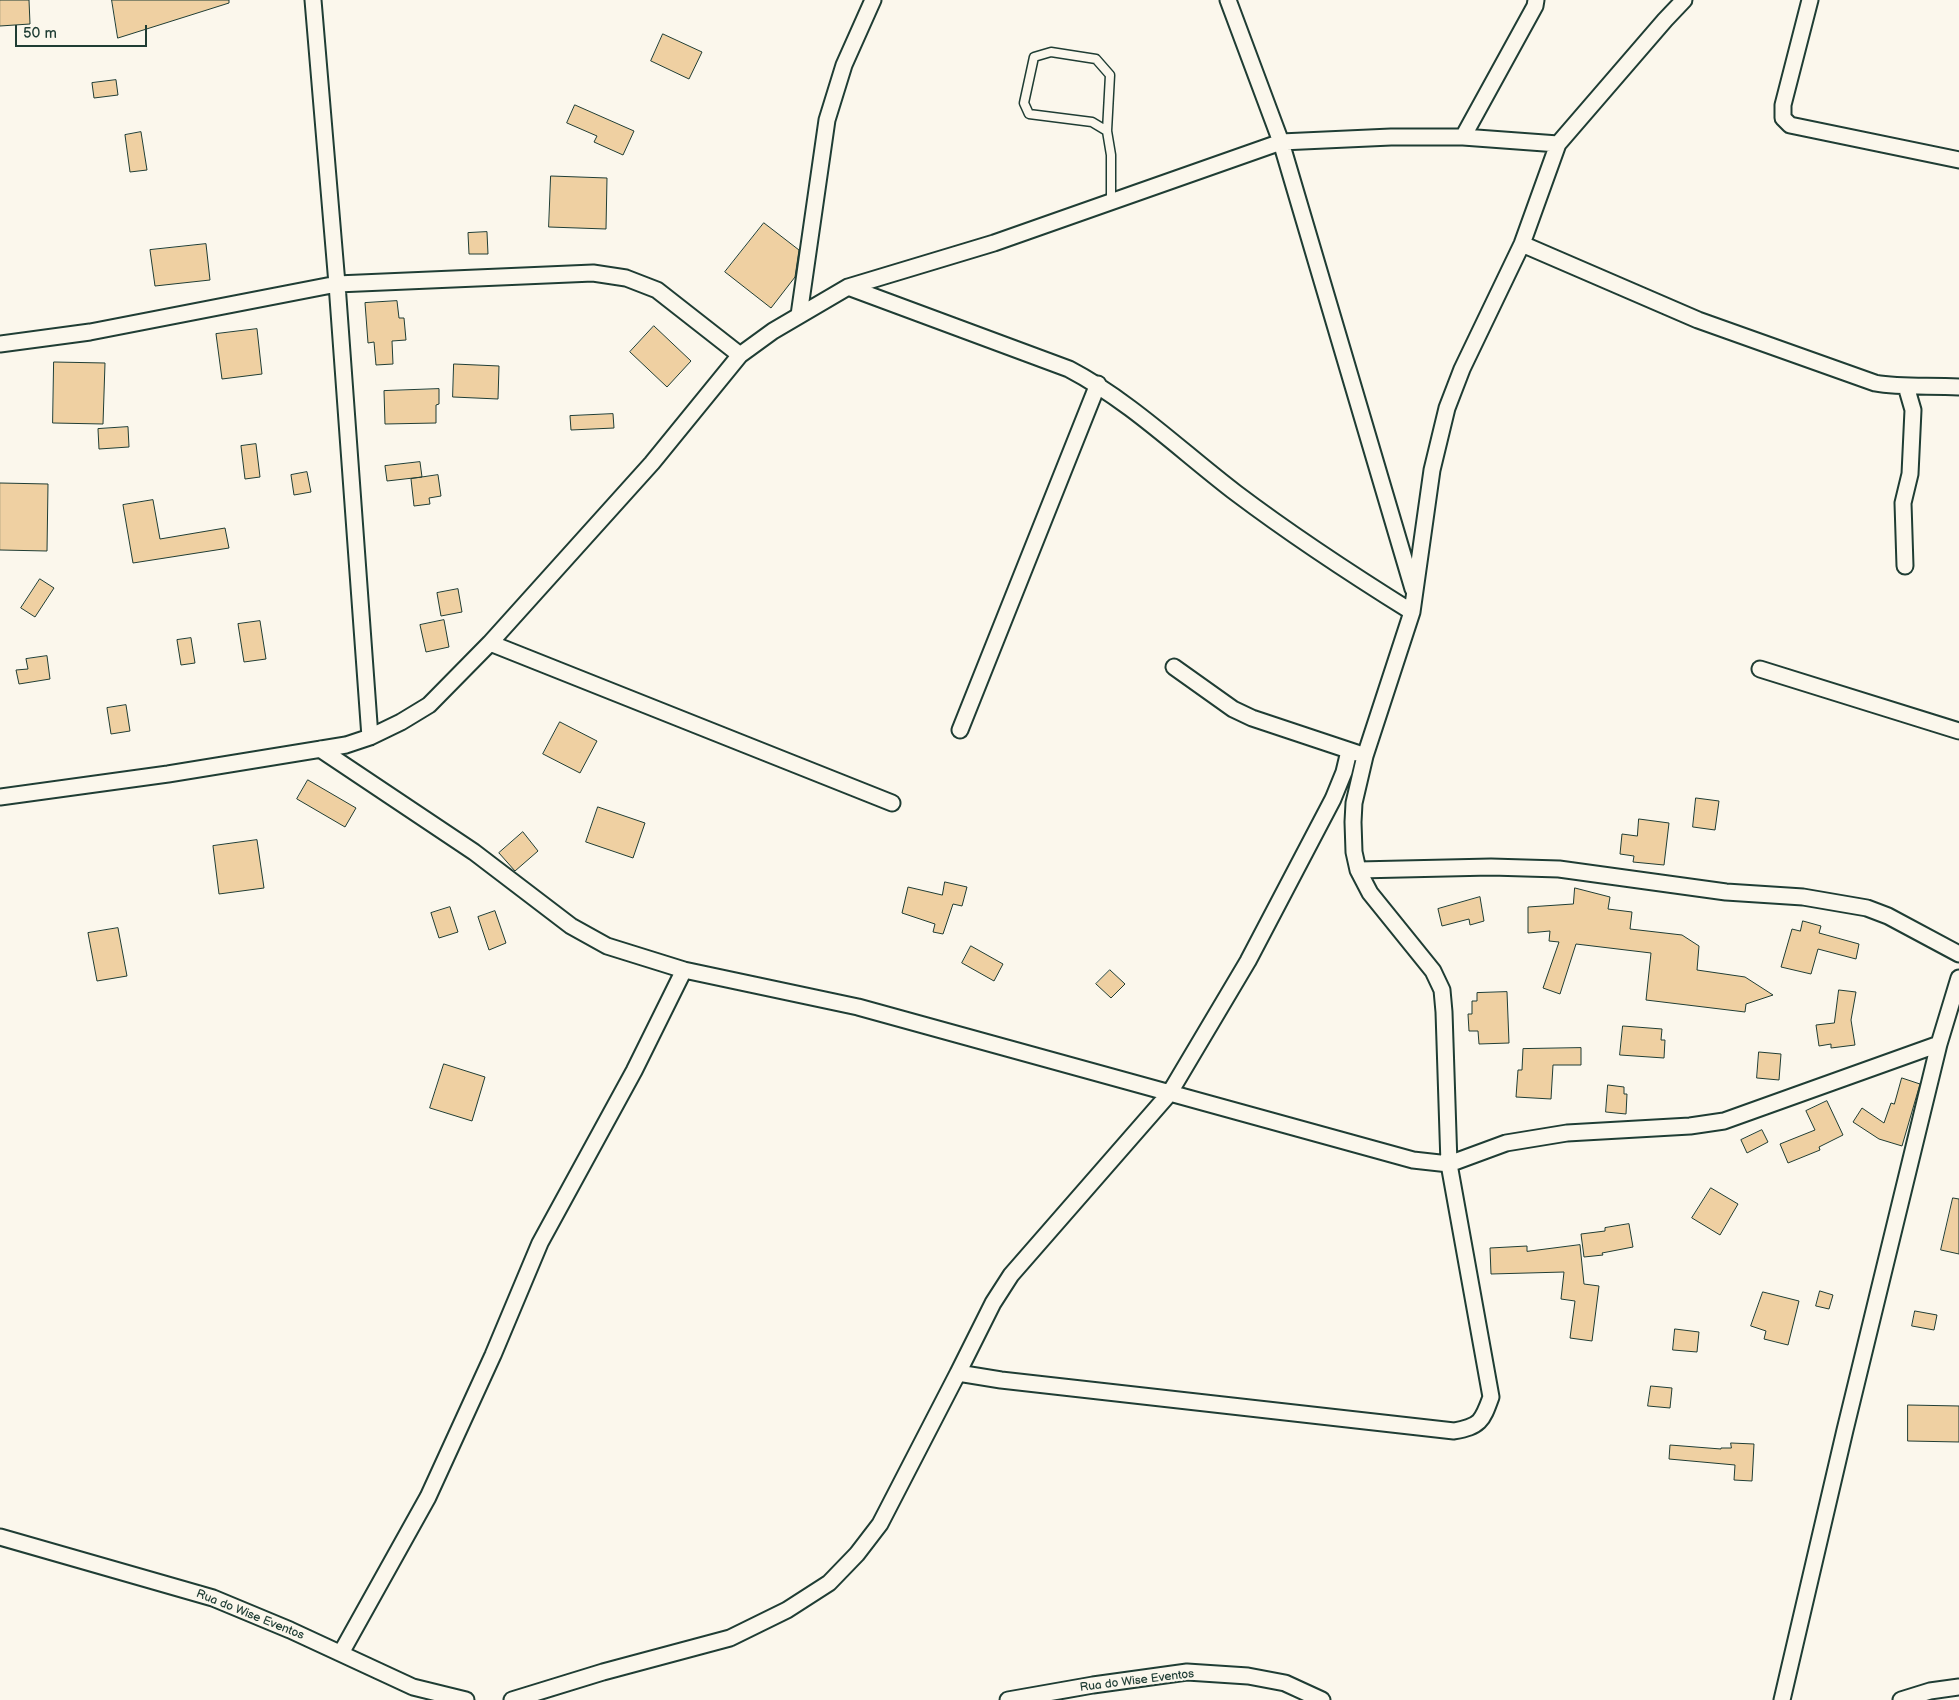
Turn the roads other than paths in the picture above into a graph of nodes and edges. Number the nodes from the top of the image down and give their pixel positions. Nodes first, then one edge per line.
1 (313, 0) edge
2 (873, 0) edge
3 (1228, 0) edge
4 (1536, 0) edge
5 (1684, 0) edge
6 (1810, 0) edge
7 (1107, 131) junction
8 (1463, 136) junction
9 (1281, 142) junction
10 (1558, 144) junction
11 (1959, 160) edge
12 (1111, 202) junction
13 (1522, 244) junction
14 (337, 284) junction
15 (848, 287) junction
16 (799, 315) junction
17 (0, 344) edge
18 (740, 355) junction
19 (1098, 384) junction
20 (1906, 386) junction
21 (1959, 387) edge
22 (1906, 566) dead end
23 (1415, 595) junction
24 (1412, 612) junction
25 (490, 643) junction
26 (1174, 667) dead end
27 (1760, 669) dead end
28 (960, 730) dead end
29 (1959, 731) edge
30 (370, 737) junction
31 (320, 749) junction
32 (1349, 751) junction
33 (1365, 756) junction
34 (0, 797) edge
35 (892, 803) dead end
36 (1358, 870) junction
37 (1959, 954) edge
38 (684, 970) junction
39 (1959, 978) edge
40 (1939, 1044) junction
41 (1169, 1094) junction
42 (1449, 1164) junction
43 (958, 1373) junction
44 (0, 1537) edge
45 (341, 1653) junction
46 (1959, 1687) edge
47 (466, 1700) edge
48 (512, 1700) edge
49 (1008, 1700) edge
50 (1322, 1700) edge
51 (1782, 1700) edge
52 (1901, 1700) edge

1 - 14 street
2 - 16 street
3 - 9 street
4 - 8 street
5 - 10 street
6 - 11 street
7 - 7 lane
7 - 12 lane
8 - 9 street
8 - 10 street
9 - 12 street
9 - 23 street
10 - 13 street
12 - 15 street
13 - 20 street
13 - 23 street
14 - 17 street
14 - 18 street
14 - 30 street
15 - 16 street
15 - 19 street
16 - 18 street
18 - 25 street
19 - 24 street
19 - 28 street
20 - 21 street
20 - 22 street
23 - 24 street
24 - 33 street
25 - 30 street
25 - 35 street
26 - 32 street
27 - 29 street
30 - 31 street
31 - 34 street
31 - 38 street
32 - 33 street
32 - 41 street
33 - 36 street
36 - 37 street
36 - 42 street
38 - 41 street
38 - 45 street
39 - 40 street
40 - 42 street
40 - 51 street
41 - 42 street
41 - 43 street
42 - 43 street
43 - 48 street
44 - 45 street, Rua do Wise Eventos
45 - 47 street, Rua do Wise Eventos
46 - 52 street
49 - 50 street, Rua do Wise Eventos

